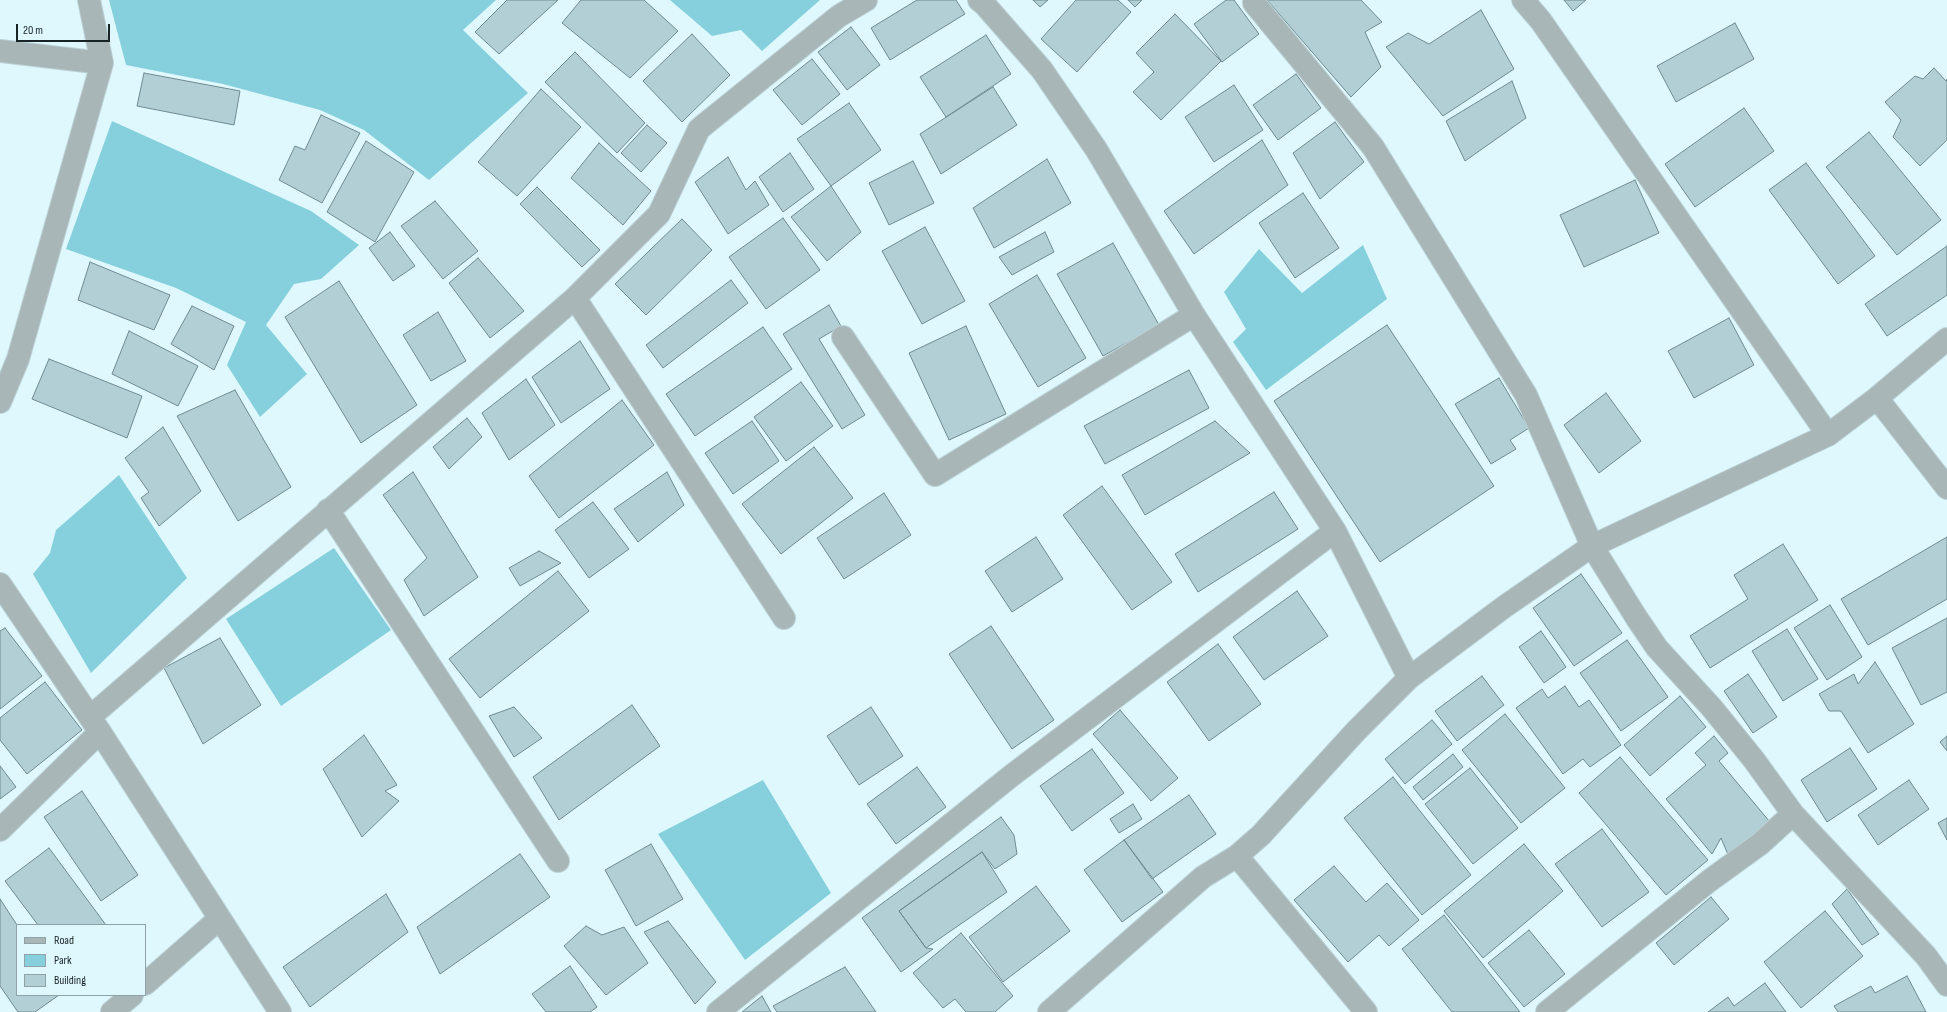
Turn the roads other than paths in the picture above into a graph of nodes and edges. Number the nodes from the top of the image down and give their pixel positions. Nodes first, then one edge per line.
1 (89, 0) edge
2 (866, 0) edge
3 (979, 0) edge
4 (1523, 0) edge
5 (1254, 3) dead end
6 (0, 51) edge
7 (102, 63) junction
8 (575, 298) junction
9 (1194, 315) junction
10 (843, 337) dead end
11 (1947, 339) edge
12 (1877, 398) junction
13 (0, 402) edge
14 (1828, 435) junction
15 (1947, 488) edge
16 (328, 510) junction
17 (1335, 531) junction
18 (1592, 546) junction
19 (4, 598) edge
20 (784, 618) dead end
21 (1409, 678) junction
22 (95, 724) junction
23 (1792, 814) junction
24 (0, 830) edge
25 (1237, 856) junction
26 (558, 862) dead end
27 (219, 919) junction
28 (146, 983) edge
29 (1947, 985) edge
30 (131, 996) edge
31 (112, 1012) edge
32 (280, 1012) edge
33 (718, 1012) edge
34 (1049, 1012) edge
35 (1366, 1012) edge
36 (1547, 1012) edge

1 - 7 street
2 - 8 street
3 - 9 street
4 - 14 street
5 - 18 street
6 - 7 street
7 - 13 street
8 - 16 street
8 - 20 street
9 - 10 street
9 - 17 street
11 - 12 street
12 - 14 street
12 - 15 street
14 - 18 street
16 - 22 street
16 - 26 street
17 - 21 street
17 - 33 street
18 - 21 street
18 - 23 street
19 - 22 street
21 - 25 street
22 - 24 street
22 - 27 street
23 - 29 street
23 - 36 street
25 - 34 street
25 - 35 street
27 - 28 street
27 - 32 street
30 - 31 street

